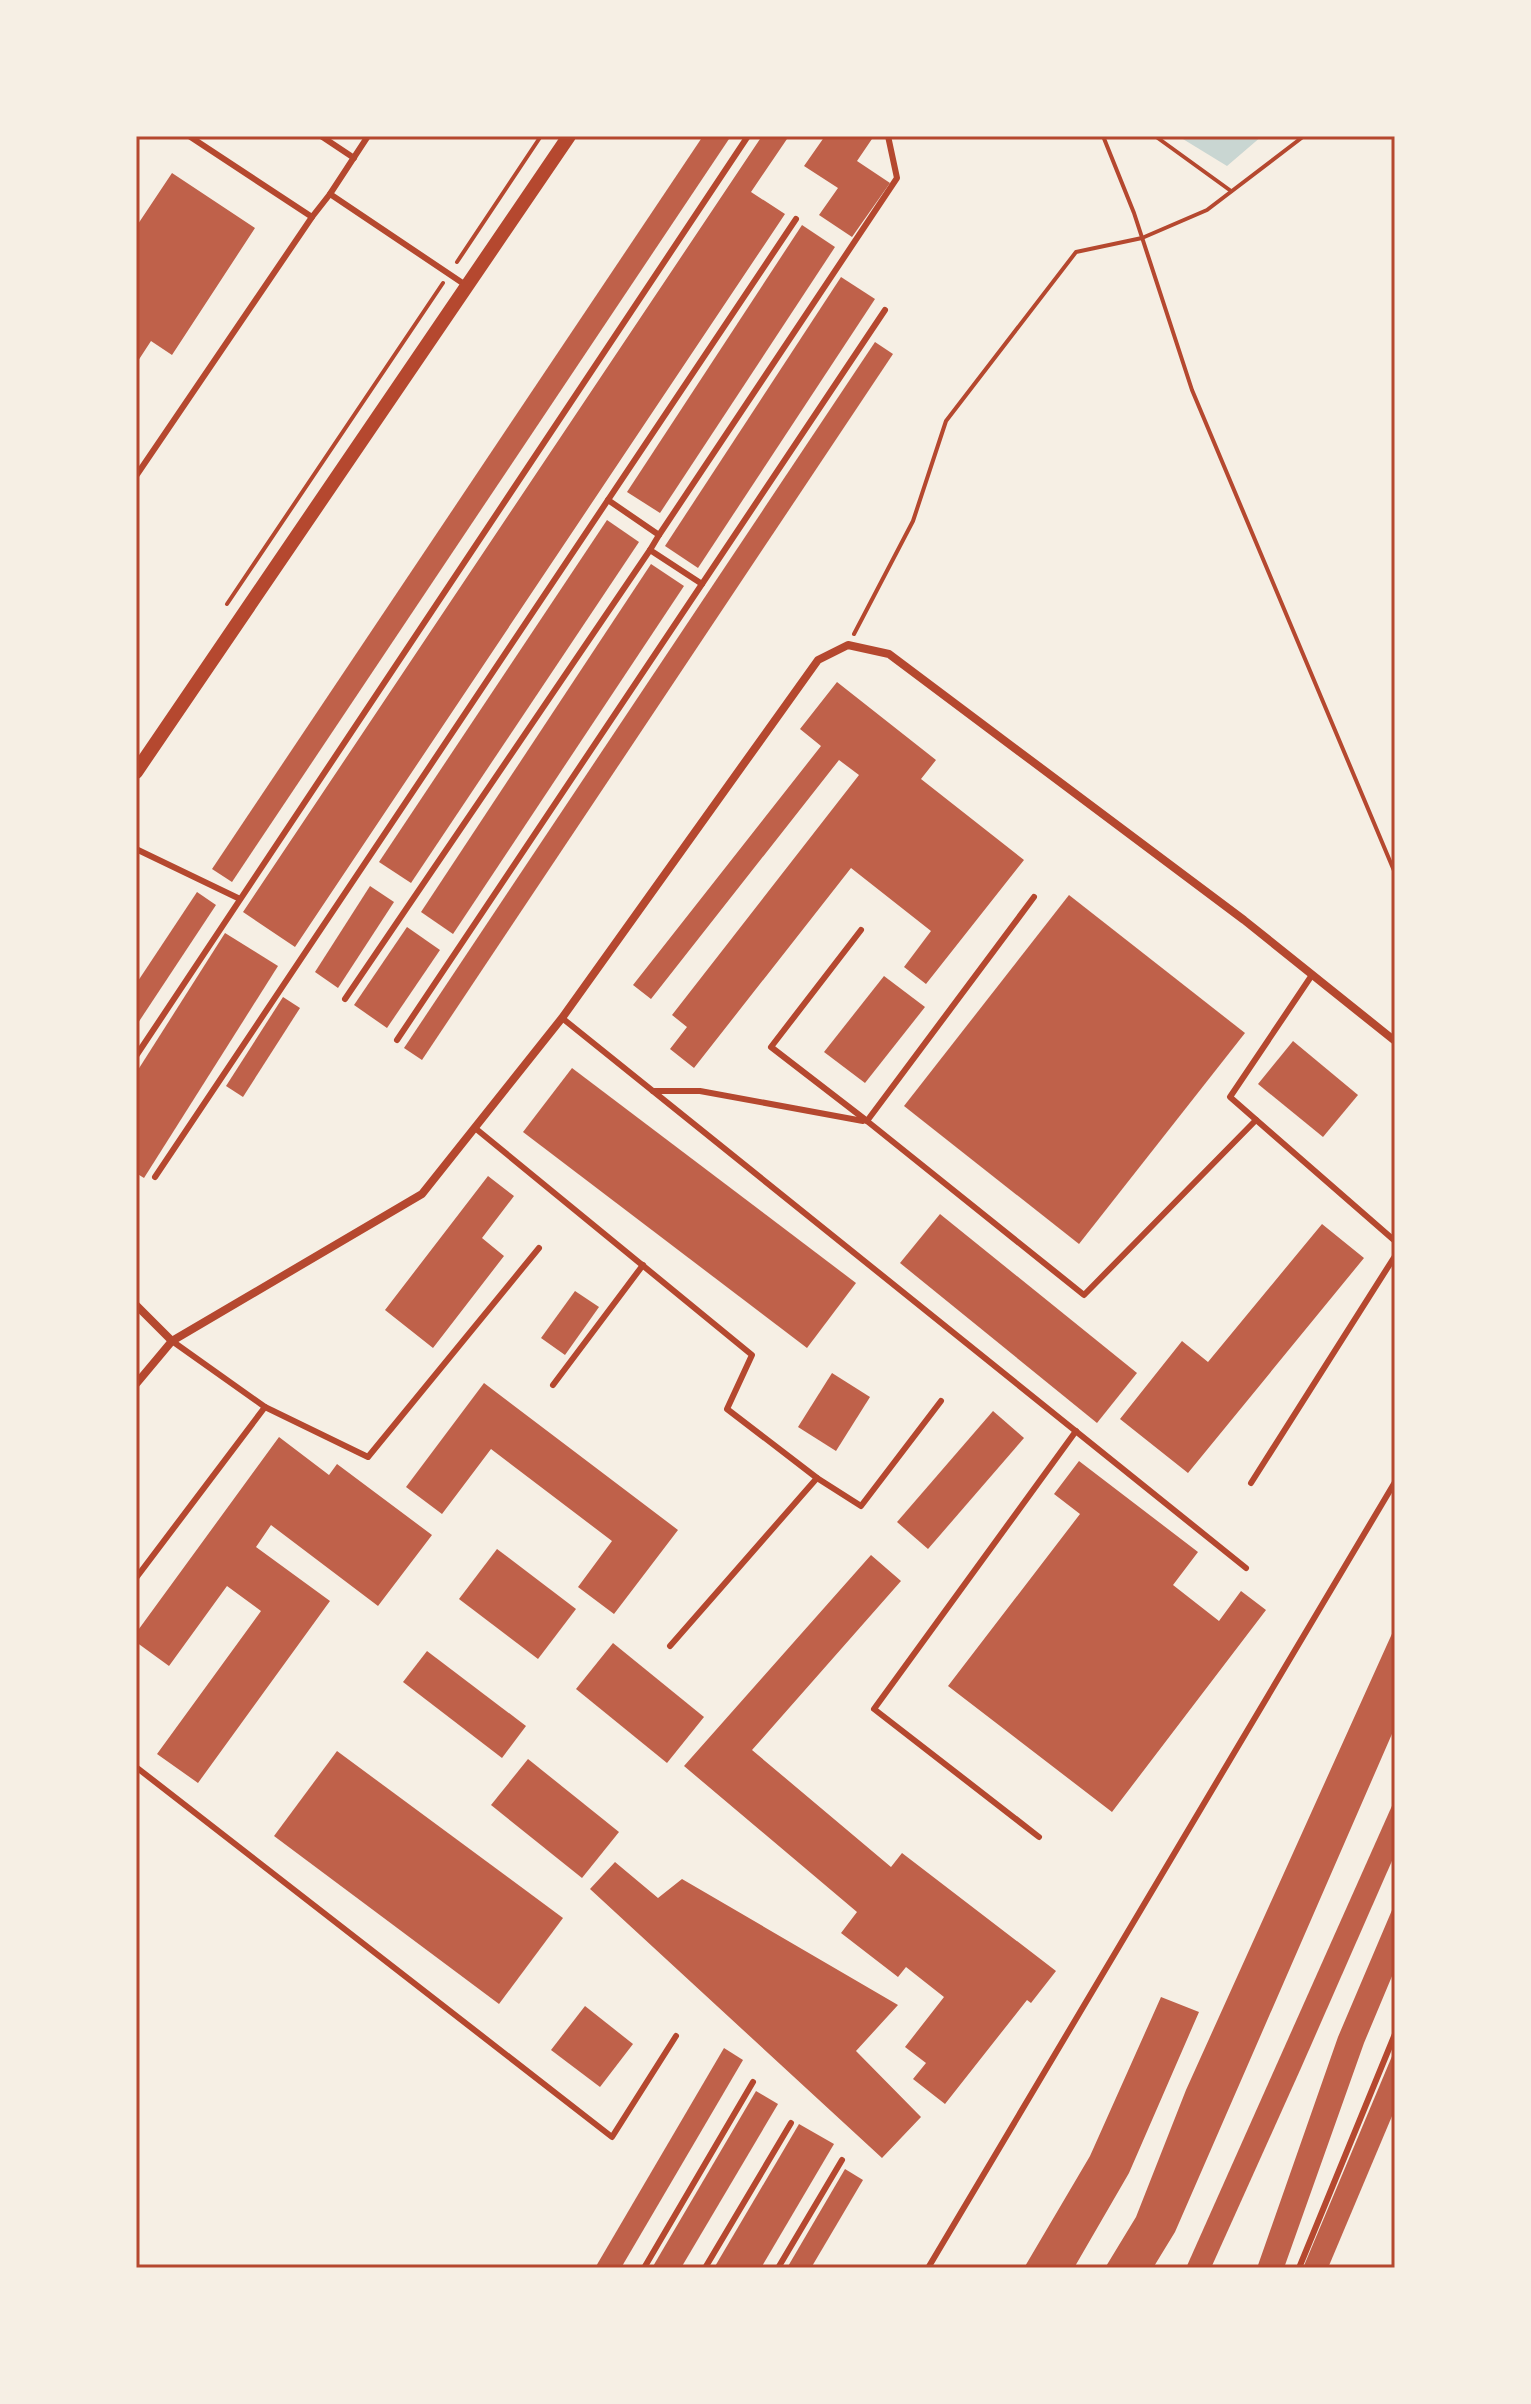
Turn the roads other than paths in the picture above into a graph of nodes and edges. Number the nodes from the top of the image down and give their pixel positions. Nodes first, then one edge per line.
1 (189, 136) edge
2 (321, 136) edge
3 (368, 136) edge
4 (569, 136) edge
5 (748, 136) edge
6 (888, 136) edge
7 (354, 158) junction
8 (330, 194) junction
9 (312, 217) junction
10 (796, 219) dead end
11 (467, 286) junction
12 (885, 310) dead end
13 (136, 476) edge
14 (608, 500) junction
15 (659, 535) junction
16 (650, 550) junction
17 (702, 584) junction
18 (136, 772) edge
19 (136, 849) edge
20 (1034, 897) dead end
21 (240, 899) junction
22 (861, 930) dead end
23 (1312, 975) junction
24 (345, 999) dead end
25 (562, 1018) junction
26 (397, 1040) dead end
27 (1395, 1041) edge
28 (136, 1056) edge
29 (653, 1091) junction
30 (1256, 1120) junction
31 (867, 1121) junction
32 (475, 1128) junction
33 (155, 1177) dead end
34 (1395, 1241) edge
35 (539, 1248) dead end
36 (1395, 1256) edge
37 (643, 1265) junction
38 (136, 1305) edge
39 (172, 1341) junction
40 (136, 1384) edge
41 (553, 1385) dead end
42 (941, 1401) dead end
43 (265, 1407) junction
44 (1076, 1431) junction
45 (817, 1478) junction
46 (1395, 1482) edge
47 (1251, 1483) dead end
48 (1246, 1568) dead end
49 (136, 1578) edge
50 (670, 1646) dead end
51 (136, 1767) edge
52 (1039, 1837) dead end
53 (1395, 2034) edge
54 (676, 2036) dead end
55 (753, 2082) dead end
56 (791, 2123) dead end
57 (842, 2160) dead end
58 (644, 2268) edge
59 (705, 2268) edge
60 (778, 2268) edge
61 (928, 2268) edge
62 (1299, 2268) edge

1 - 9 lane
2 - 7 lane
3 - 7 lane
4 - 11 street
5 - 21 lane
6 - 15 lane
7 - 8 lane
8 - 9 lane
8 - 11 lane
9 - 13 lane
10 - 14 lane
11 - 18 street
12 - 17 lane
14 - 15 lane
14 - 33 lane
15 - 16 lane
16 - 17 lane
16 - 24 lane
17 - 26 lane
19 - 21 lane
20 - 31 lane
21 - 28 lane
22 - 31 lane
23 - 25 street
23 - 27 street
23 - 30 lane
25 - 29 lane
25 - 32 street
29 - 31 lane
29 - 44 lane
30 - 31 lane
30 - 34 lane
32 - 37 lane
32 - 39 street
35 - 43 lane
36 - 47 lane
37 - 41 lane
37 - 45 lane
38 - 39 street
39 - 40 street
39 - 43 lane
42 - 45 lane
43 - 49 lane
44 - 48 lane
44 - 52 lane
45 - 50 lane
46 - 61 lane
51 - 54 lane
53 - 62 lane
55 - 58 lane
56 - 59 lane
57 - 60 lane

